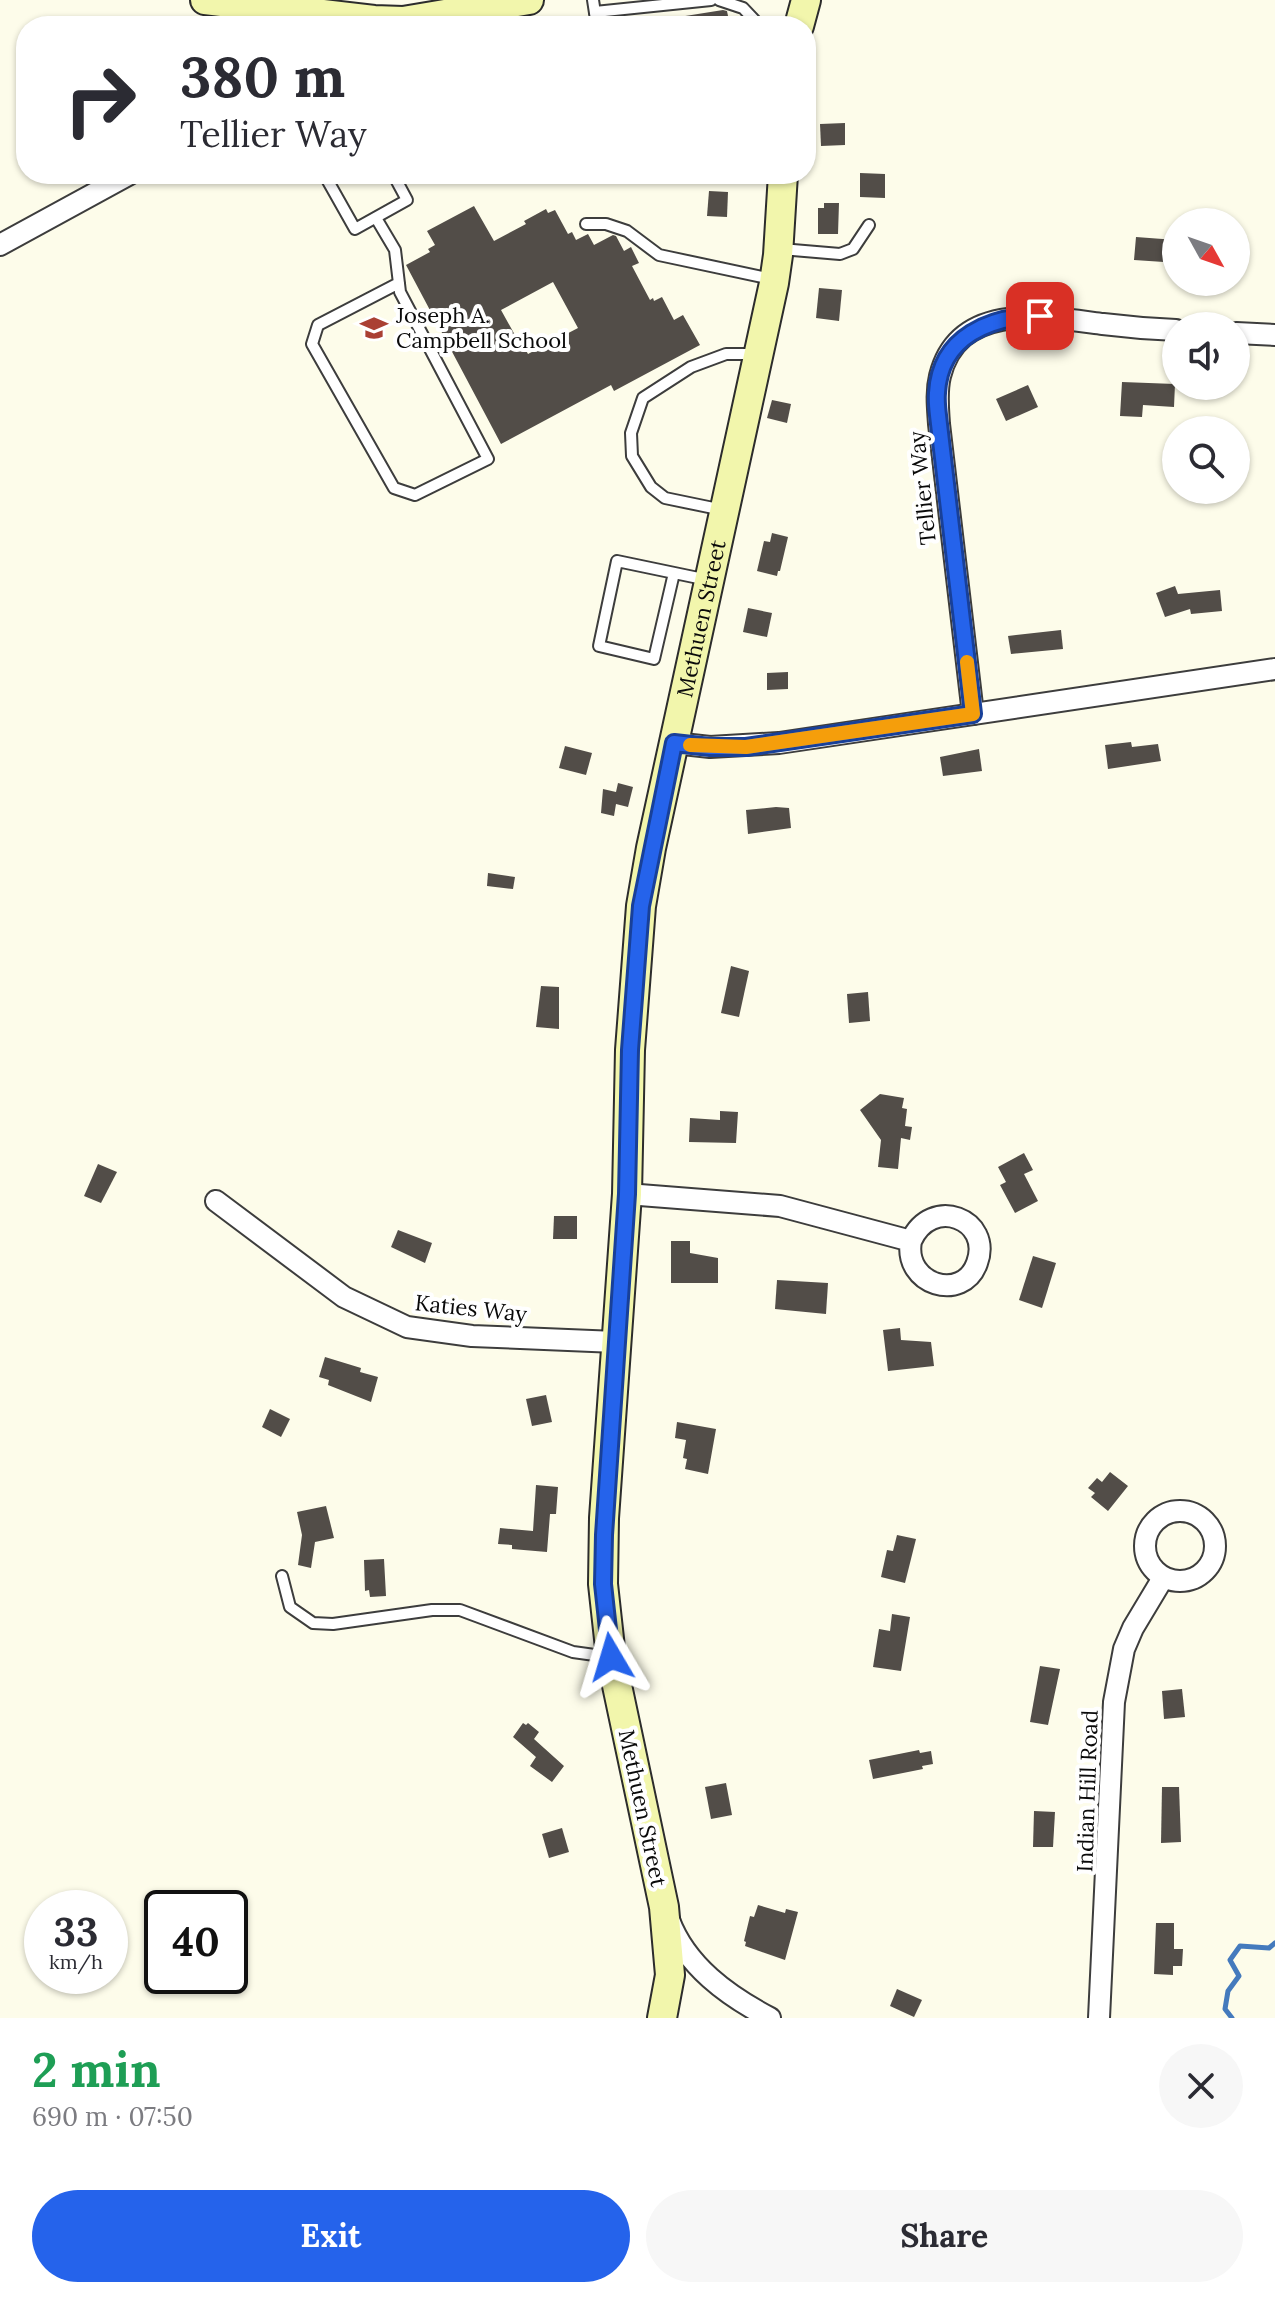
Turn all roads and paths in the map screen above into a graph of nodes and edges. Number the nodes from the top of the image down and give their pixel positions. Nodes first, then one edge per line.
1 (205, 0) edge
2 (529, 0) edge
3 (593, 0) edge
4 (711, 0) edge
5 (719, 0) edge
6 (595, 12) junction
7 (340, 16) edge
8 (438, 16) edge
9 (596, 16) edge
10 (751, 16) edge
11 (112, 184) edge
12 (330, 184) edge
13 (398, 184) edge
14 (782, 184) edge
15 (376, 218) junction
16 (586, 224) dead end
17 (869, 225) dead end
18 (0, 245) edge
19 (779, 249) junction
20 (774, 279) junction
21 (399, 283) junction
22 (1162, 329) edge
23 (1250, 334) edge
24 (1275, 335) edge
25 (759, 354) junction
26 (725, 510) junction
27 (674, 573) junction
28 (710, 580) junction
29 (1275, 669) edge
30 (973, 714) junction
31 (674, 743) junction
32 (627, 1194) junction
33 (216, 1201) dead end
34 (911, 1241) dead end
35 (616, 1342) junction
36 (282, 1576) dead end
37 (1163, 1578) dead end
38 (611, 1657) junction
39 (663, 1901) junction
40 (662, 2018) edge
41 (770, 2018) edge
42 (1099, 2018) edge

1 - 7 street
2 - 8 street
3 - 6 lane
4 - 6 lane
5 - 10 lane
6 - 9 lane
11 - 18 street
12 - 15 lane
13 - 15 lane
14 - 19 street, Methuen Street
15 - 21 lane
16 - 20 lane
17 - 19 lane
19 - 20 street, Methuen Street
20 - 25 street, Methuen Street
21 - 21 lane
22 - 30 street, Tellier Way
23 - 24 street
25 - 26 street, Methuen Street
25 - 26 lane
26 - 28 street, Methuen Street
27 - 27 lane
27 - 28 lane
28 - 31 street, Methuen Street
29 - 30 street
30 - 31 street
31 - 32 street, Methuen Street
32 - 34 street
32 - 35 street, Methuen Street
33 - 35 street, Katies Way
35 - 38 street, Methuen Street
36 - 38 lane
37 - 42 street, Indian Hill Road
38 - 39 street, Methuen Street
39 - 40 street, Methuen Street
39 - 41 street

